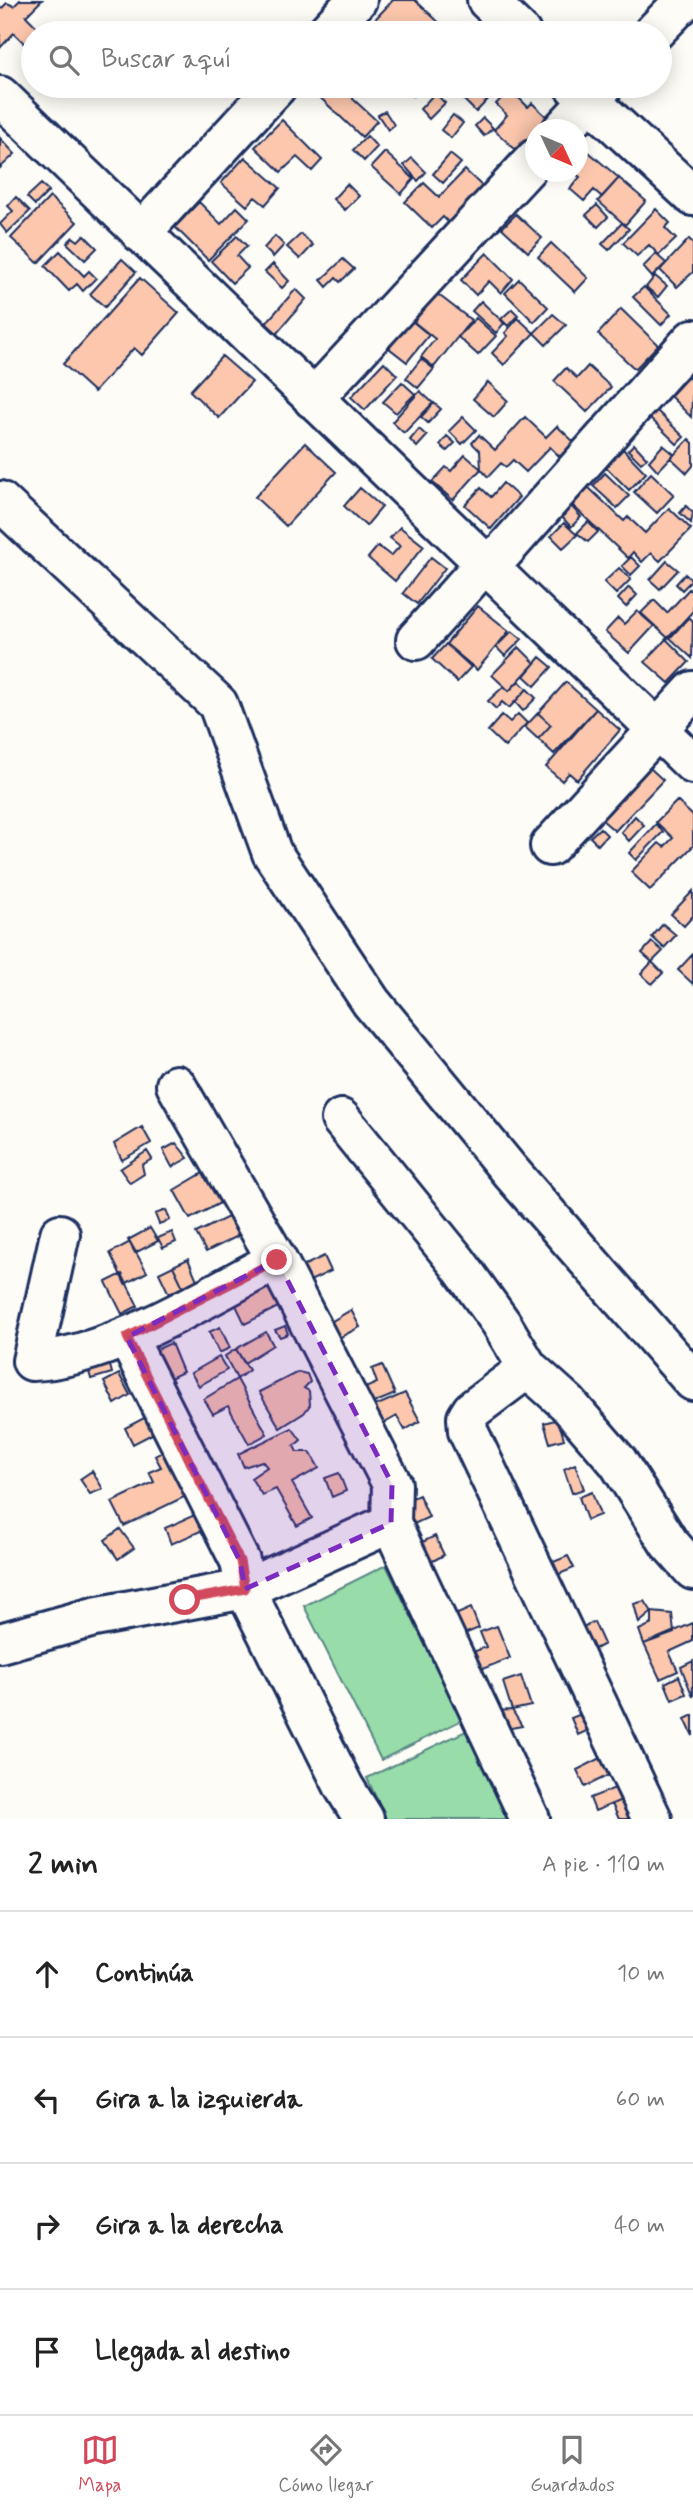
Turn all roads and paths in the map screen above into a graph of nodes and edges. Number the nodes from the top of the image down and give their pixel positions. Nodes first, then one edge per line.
1 (357, 0) edge
2 (487, 0) edge
3 (685, 0) edge
4 (337, 21) edge
5 (509, 21) edge
6 (665, 21) edge
7 (0, 96) edge
8 (266, 98) edge
9 (584, 98) edge
10 (596, 98) edge
11 (570, 119) edge
12 (525, 170) edge
13 (693, 196) edge
14 (141, 233) junction
15 (693, 339) edge
16 (313, 399) junction
17 (0, 501) edge
18 (486, 562) junction
19 (416, 640) dead end
20 (693, 691) edge
21 (658, 729) junction
22 (693, 764) edge
23 (550, 846) dead end
24 (176, 1085) dead end
25 (341, 1119) dead end
26 (60, 1234) dead end
27 (277, 1260) junction
28 (127, 1337) junction
29 (527, 1368) junction
30 (693, 1381) edge
31 (391, 1523) junction
32 (693, 1570) edge
33 (245, 1589) junction
34 (0, 1643) edge
35 (364, 1819) edge
36 (530, 1819) edge
37 (652, 1819) edge

1 - 4 street
2 - 5 street
3 - 6 street
7 - 14 street
8 - 14 street
9 - 11 street
10 - 13 street
12 - 16 street
14 - 16 street
15 - 18 street
16 - 18 street
17 - 30 street
18 - 19 street
18 - 21 street
20 - 21 street
21 - 22 street
21 - 23 street
24 - 27 street
25 - 29 street
26 - 28 street
27 - 28 street
27 - 31 street
28 - 33 street
29 - 32 street
29 - 37 street
31 - 33 street
31 - 36 street
33 - 34 street
33 - 35 street

